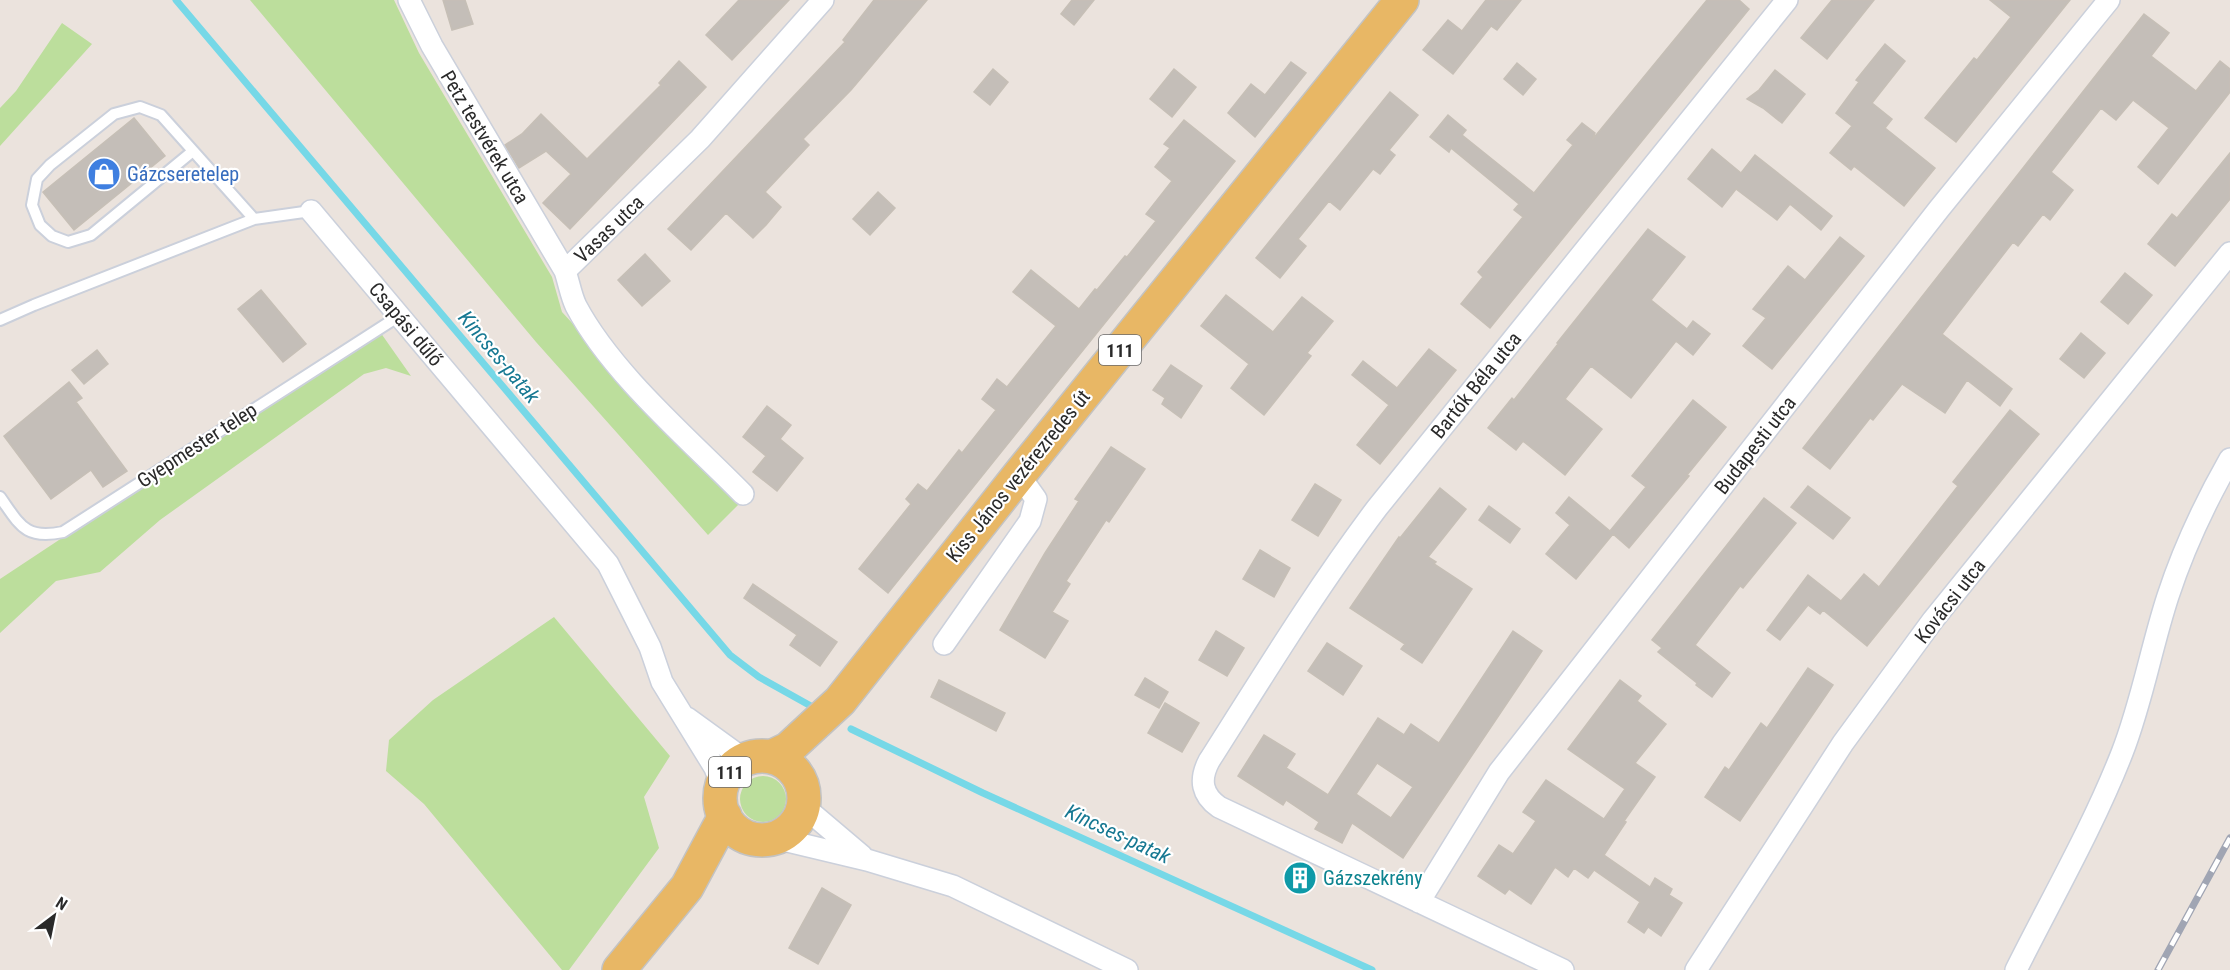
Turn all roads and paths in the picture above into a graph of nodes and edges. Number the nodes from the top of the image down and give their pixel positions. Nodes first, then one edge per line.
1 (409, 0) edge
2 (823, 0) edge
3 (1402, 0) edge
4 (1787, 0) edge
5 (2109, 0) edge
6 (194, 151) junction
7 (311, 211) joint
8 (254, 219) junction
9 (2230, 253) edge
10 (565, 271) junction
11 (399, 316) junction
12 (0, 320) edge
13 (2230, 459) edge
14 (1019, 475) junction
15 (743, 494) dead end
16 (0, 497) edge
17 (945, 644) dead end
18 (679, 712) junction
19 (814, 737) junction
20 (758, 758) junction
21 (802, 793) junction
22 (723, 802) junction
23 (765, 838) junction
24 (867, 860) junction
25 (687, 887) junction
26 (1419, 902) junction
27 (620, 970) edge
28 (1127, 970) edge
29 (1563, 970) edge
30 (1696, 970) edge
31 (2016, 970) edge

1 - 10 street, Petz testvérek utca
2 - 10 street, Vasas utca
3 - 14 main road, Kiss János vezérezredes út / 111
4 - 26 street, Bartók Béla utca
5 - 26 street, Budapesti utca
6 - 6 lane
6 - 8 lane
7 - 8 lane, Csapási dűlő
7 - 11 street, Csapási dűlő
8 - 12 lane, Csapási dűlő
9 - 30 street, Kovácsi utca
10 - 15 street, Vasas utca
11 - 16 lane, Gyepmester telep
11 - 18 street, Csapási dűlő
13 - 31 street
14 - 17 street
14 - 19 main road, Kiss János vezérezredes út / 111
18 - 20 street, Csapási dűlő
18 - 22 street, Csapási dűlő
19 - 20 main road, Kiss János vezérezredes út / 111
19 - 21 main road, Kiss János vezérezredes út / 111
20 - 21 main road, 111
20 - 22 main road, 111
21 - 23 main road, 111
21 - 24 street
22 - 23 main road
22 - 25 main road, 111
23 - 24 street
23 - 25 main road, 111
24 - 28 street
25 - 27 main road, 111
26 - 29 street

